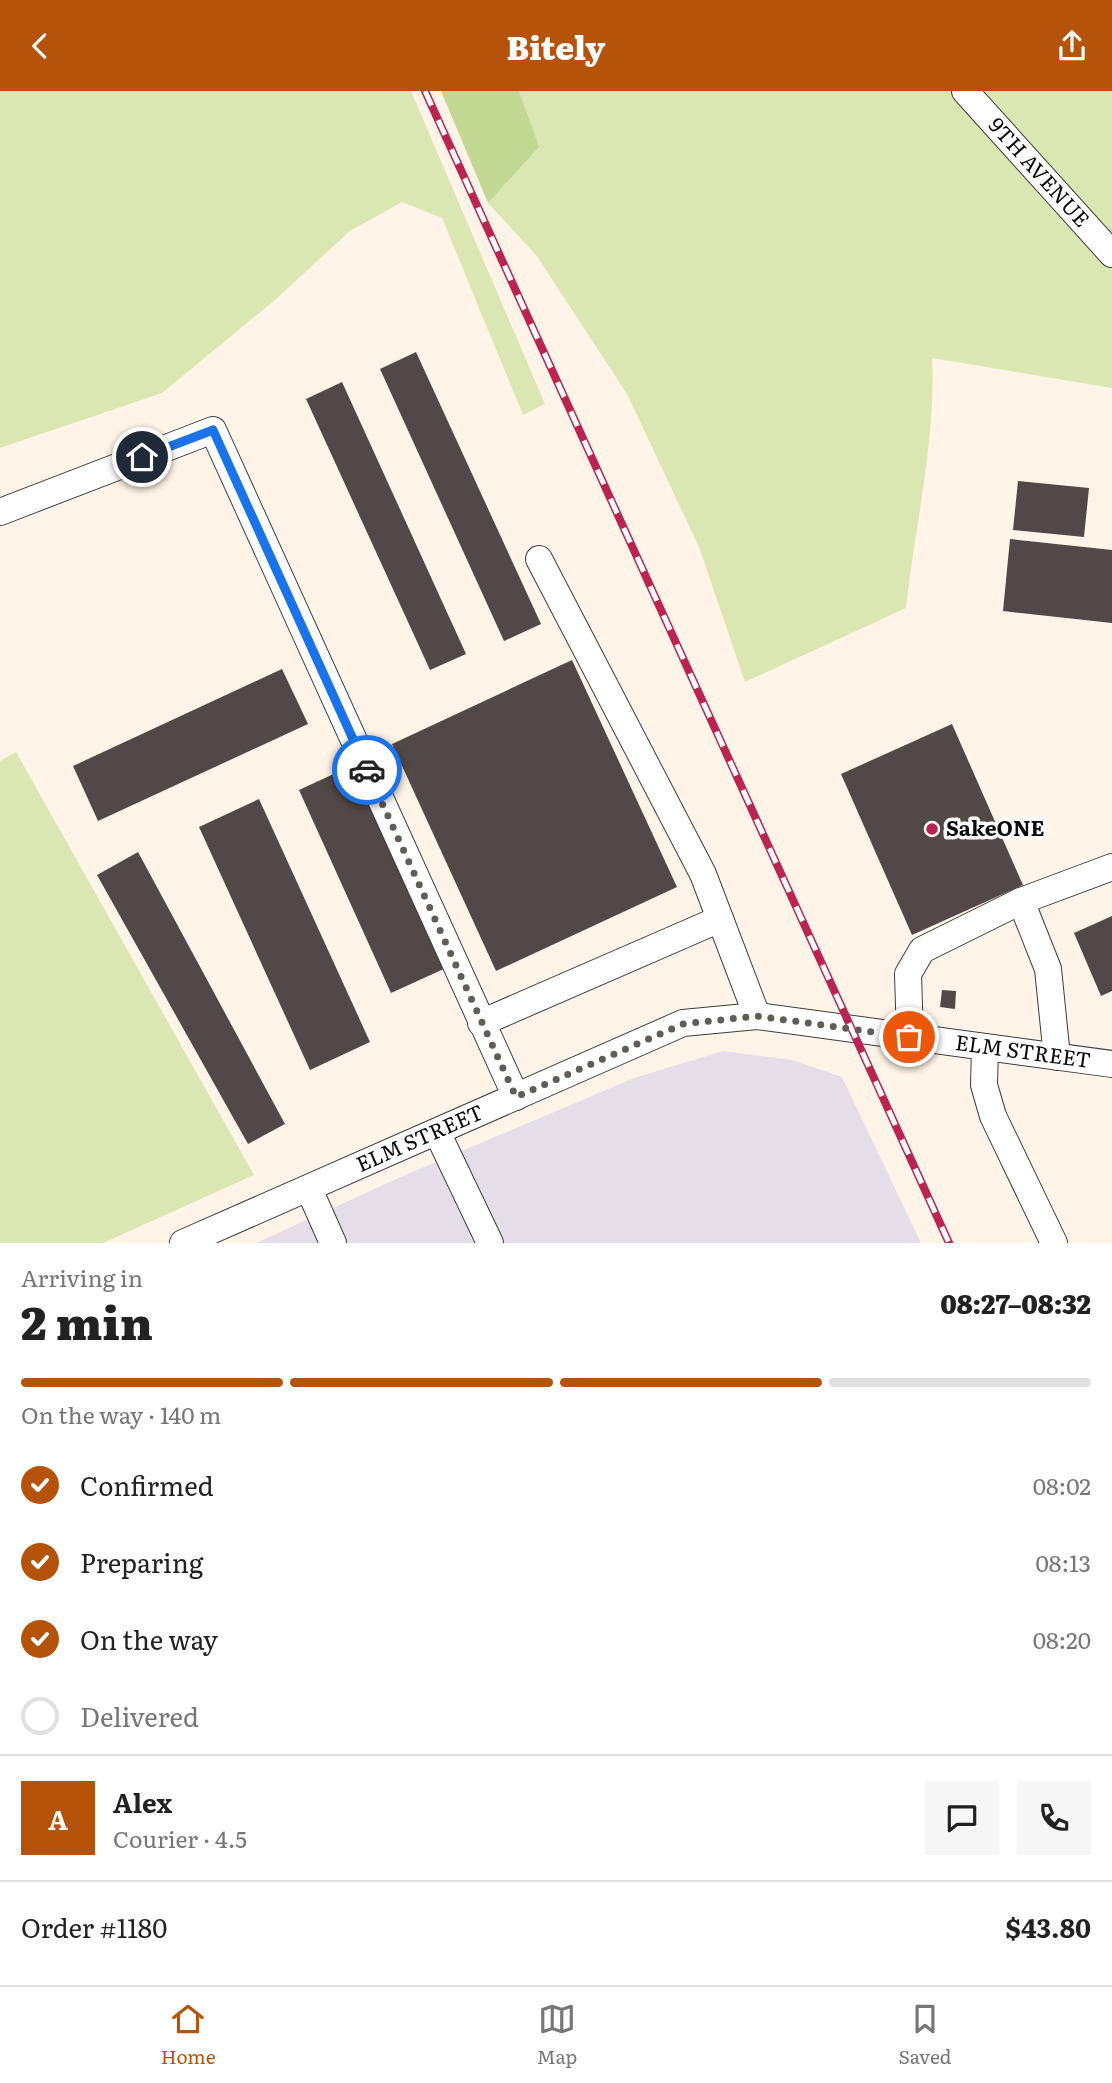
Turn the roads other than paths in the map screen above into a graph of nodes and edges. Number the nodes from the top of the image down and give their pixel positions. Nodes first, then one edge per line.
1 (965, 91) edge
2 (1112, 254) edge
3 (0, 512) edge
4 (540, 559) dead end
5 (1112, 867) edge
6 (1021, 901) junction
7 (720, 919) junction
8 (757, 1016) junction
9 (481, 1023) junction
10 (909, 1037) junction
11 (985, 1047) junction
12 (1057, 1057) junction
13 (1112, 1064) edge
14 (516, 1097) junction
15 (437, 1132) junction
16 (309, 1189) junction
17 (188, 1241) edge
18 (333, 1243) edge
19 (490, 1243) edge
20 (1054, 1243) edge

1 - 2 street, 9TH AVENUE
3 - 9 street
4 - 7 street
5 - 6 street
6 - 10 street
6 - 12 street
7 - 8 street
7 - 9 street
8 - 10 street, ELM STREET
8 - 14 street, ELM STREET
9 - 14 street
10 - 11 street, ELM STREET
11 - 12 street, ELM STREET
11 - 20 street
12 - 13 street, ELM STREET
14 - 15 street, ELM STREET
15 - 16 street, ELM STREET
15 - 19 street
16 - 17 street, ELM STREET
16 - 18 street

